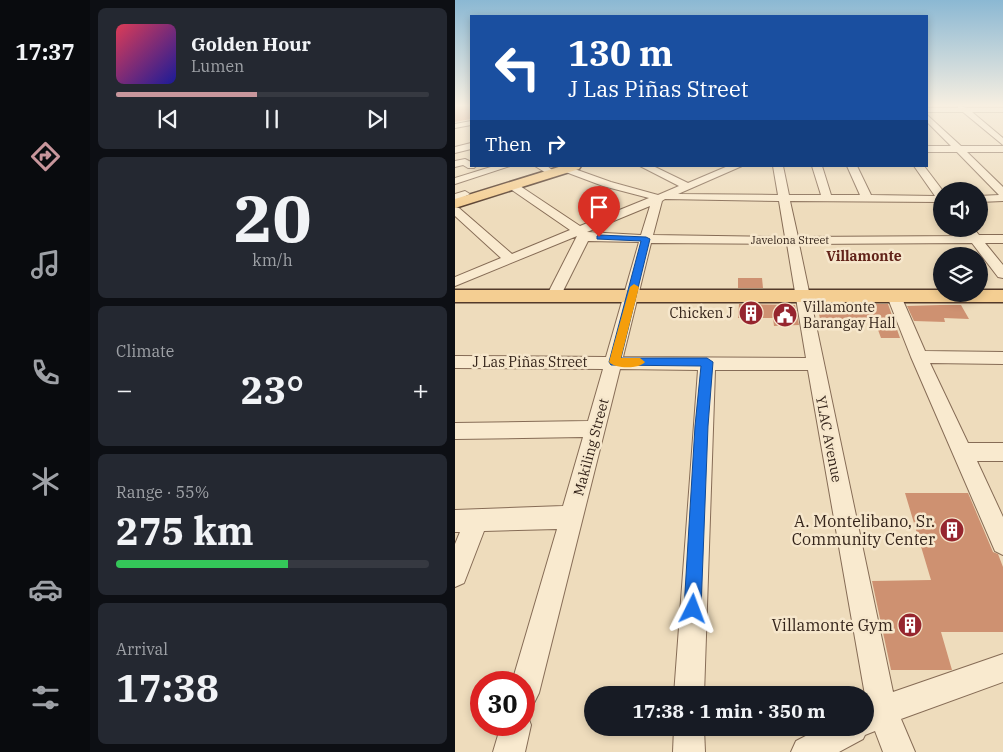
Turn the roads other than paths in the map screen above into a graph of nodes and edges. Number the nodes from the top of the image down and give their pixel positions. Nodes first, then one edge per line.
1 (950, 140) edge
2 (470, 146) edge
3 (928, 148) edge
4 (958, 148) junction
5 (1003, 149) edge
6 (455, 150) edge
7 (455, 164) edge
8 (470, 165) edge
9 (473, 167) edge
10 (502, 167) edge
11 (541, 167) edge
12 (647, 167) edge
13 (730, 167) edge
14 (778, 167) edge
15 (817, 167) edge
16 (852, 167) edge
17 (920, 167) edge
18 (571, 168) edge
19 (481, 173) junction
20 (551, 174) junction
21 (455, 181) edge
22 (513, 186) junction
23 (687, 186) junction
24 (933, 186) edge
25 (455, 187) edge
26 (1003, 193) edge
27 (464, 197) edge
28 (660, 198) junction
29 (783, 198) junction
30 (827, 198) junction
31 (867, 198) junction
32 (933, 198) edge
33 (988, 198) edge
34 (1003, 198) edge
35 (455, 204) edge
36 (455, 210) edge
37 (582, 234) junction
38 (933, 235) edge
39 (974, 237) edge
40 (988, 237) edge
41 (646, 239) junction
42 (1003, 239) edge
43 (791, 240) junction
44 (510, 259) junction
45 (1003, 274) edge
46 (455, 282) edge
47 (554, 295) junction
48 (455, 296) edge
49 (632, 296) junction
50 (804, 296) junction
51 (894, 296) junction
52 (1003, 296) edge
53 (919, 357) junction
54 (1003, 358) edge
55 (455, 362) edge
56 (615, 362) junction
57 (707, 362) junction
58 (815, 364) junction
59 (596, 429) junction
60 (455, 431) edge
61 (962, 452) junction
62 (1003, 452) edge
63 (572, 518) junction
64 (466, 520) edge
65 (1003, 543) edge
66 (455, 574) edge
67 (1003, 668) edge
68 (530, 671) edge
69 (689, 686) edge
70 (868, 686) edge
71 (874, 716) edge
72 (874, 717) edge
73 (513, 736) edge
74 (689, 736) edge
75 (837, 736) edge
76 (509, 752) edge
77 (689, 752) edge
78 (807, 752) edge
79 (899, 752) edge

1 - 4 street
2 - 6 street
3 - 4 street
4 - 5 street
4 - 26 street
7 - 8 street
9 - 19 street
10 - 19 street
11 - 20 street
12 - 23 street
13 - 23 street
14 - 29 street, YLAC Avenue
15 - 30 street
16 - 31 street
17 - 24 street
18 - 20 main road
18 - 28 street
19 - 21 street
20 - 22 main road
22 - 27 main road
22 - 37 street
23 - 28 street
25 - 27 street
27 - 35 main road
28 - 29 street
28 - 37 street
28 - 41 street, Makiling Street
29 - 30 street
29 - 43 street, YLAC Avenue
30 - 31 street
31 - 32 street
33 - 34 street
36 - 44 street
37 - 41 street, Javelona Street
37 - 44 street
37 - 47 street
38 - 43 street, Javelona Street
39 - 45 street
40 - 42 street, Javelona Street
41 - 43 street, Javelona Street
41 - 49 street, Makiling Street
43 - 50 street, YLAC Avenue
44 - 46 street
47 - 48 main road
47 - 49 main road
49 - 50 main road
49 - 56 street, Makiling Street
50 - 51 main road
50 - 58 street, YLAC Avenue
51 - 52 main road
51 - 53 street
53 - 54 street
53 - 61 street
55 - 56 street, J Las Piñas Street
56 - 57 street, J Las Piñas Street
56 - 59 street, Makiling Street
57 - 58 street, J Las Piñas Street
57 - 69 street
58 - 70 street, YLAC Avenue
59 - 60 street
59 - 63 street, Makiling Street
61 - 62 street
61 - 65 street
63 - 64 street
63 - 68 street, Makiling Street
64 - 66 street
67 - 71 street
72 - 79 street, YLAC Avenue
73 - 76 street
74 - 77 street
75 - 78 street

